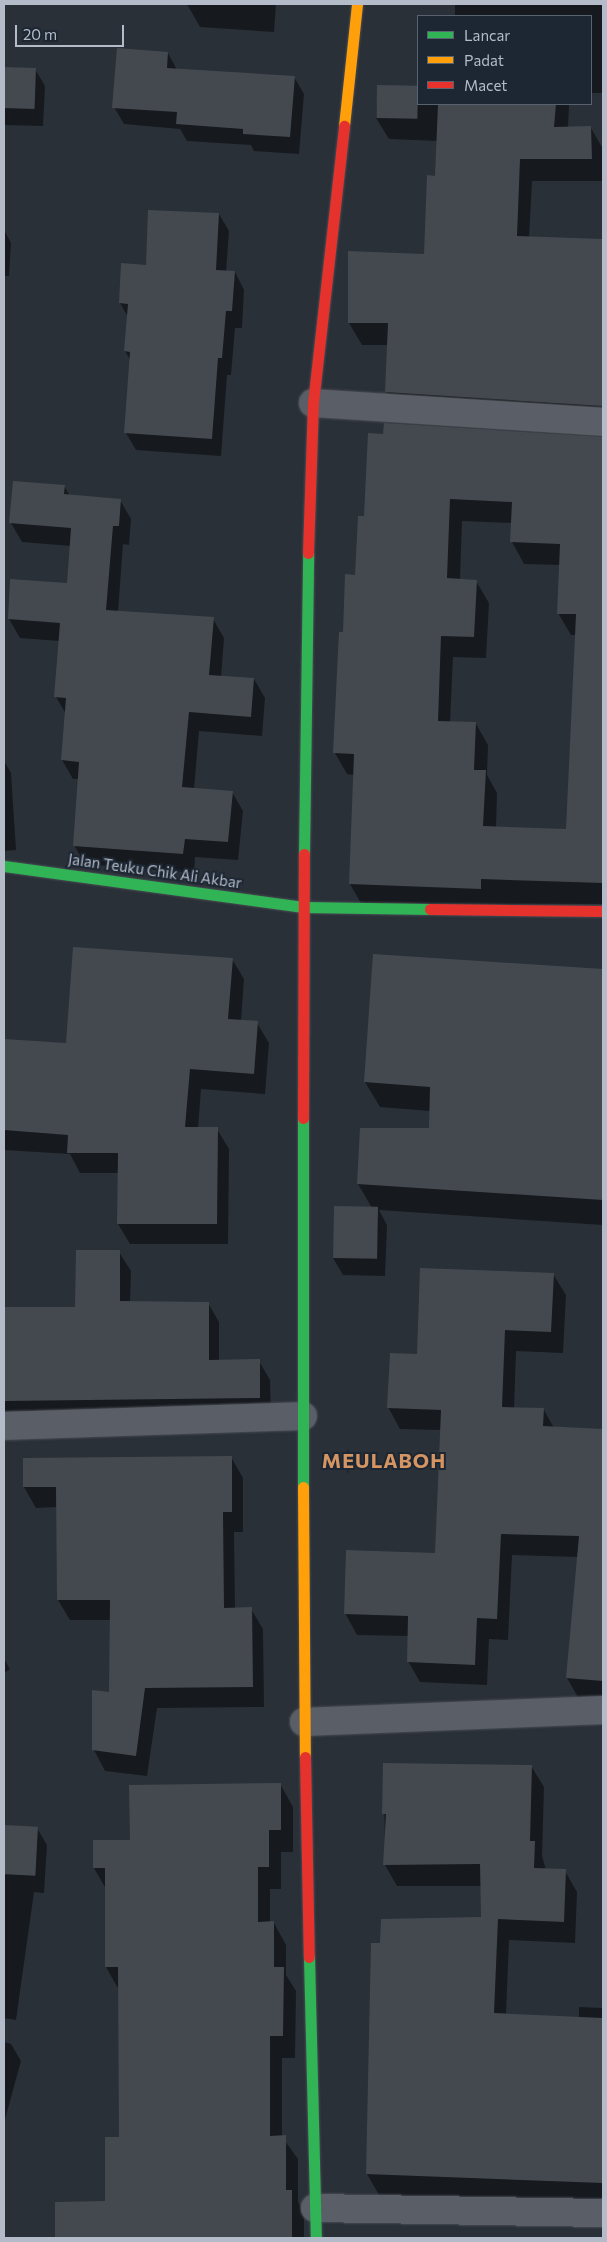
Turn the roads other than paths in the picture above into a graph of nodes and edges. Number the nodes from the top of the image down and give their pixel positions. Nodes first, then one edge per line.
1 (357, 4) edge
2 (313, 403) junction
3 (603, 422) edge
4 (4, 866) edge
5 (303, 907) junction
6 (603, 912) edge
7 (303, 1416) junction
8 (4, 1426) edge
9 (603, 1710) edge
10 (304, 1722) junction
11 (315, 2208) junction
12 (603, 2213) edge
13 (316, 2238) edge

1 - 2 street
2 - 3 street
2 - 5 street
4 - 5 street, Jalan Teuku Chik Ali Akbar
5 - 6 street, Jalan Teuku Chik Ali Akbar
5 - 7 street
7 - 8 street
7 - 10 street
9 - 10 street
10 - 11 street
11 - 12 street
11 - 13 street

